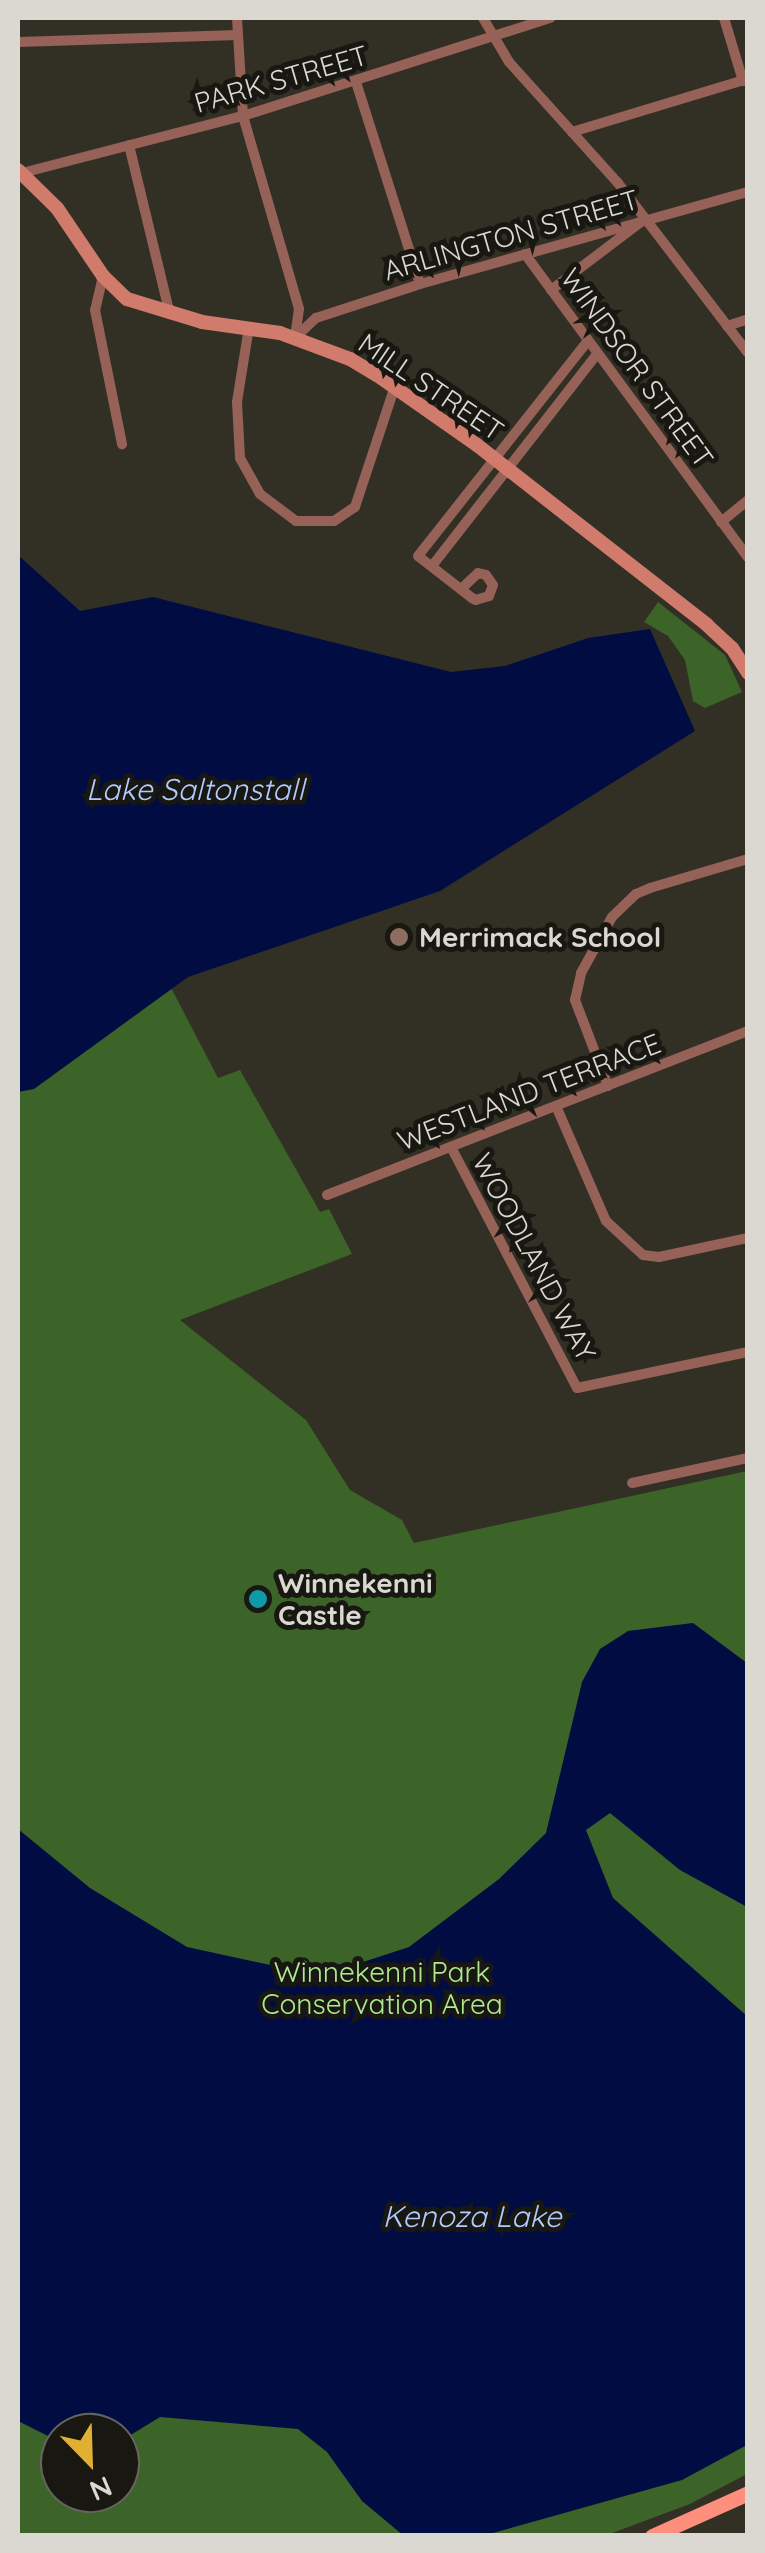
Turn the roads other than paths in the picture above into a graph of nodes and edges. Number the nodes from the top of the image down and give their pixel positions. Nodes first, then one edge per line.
1 (237, 18) edge
2 (483, 18) edge
3 (551, 18) edge
4 (724, 18) edge
5 (238, 35) junction
6 (492, 36) junction
7 (18, 42) edge
8 (745, 80) edge
9 (356, 82) junction
10 (243, 116) junction
11 (572, 132) junction
12 (129, 145) junction
13 (20, 172) edge
14 (748, 192) edge
15 (646, 218) junction
16 (525, 254) junction
17 (103, 276) junction
18 (420, 284) junction
19 (551, 290) junction
20 (170, 314) junction
21 (748, 318) edge
22 (727, 326) junction
23 (249, 327) junction
24 (295, 338) junction
25 (588, 342) junction
26 (748, 353) edge
27 (598, 354) junction
28 (395, 386) junction
29 (122, 444) dead end
30 (495, 459) junction
31 (508, 469) junction
32 (748, 500) edge
33 (721, 522) junction
34 (748, 558) edge
35 (432, 566) junction
36 (460, 589) dead end
37 (746, 664) edge
38 (748, 860) edge
39 (748, 1031) edge
40 (608, 1086) junction
41 (556, 1106) junction
42 (451, 1147) junction
43 (327, 1194) dead end
44 (748, 1238) edge
45 (748, 1352) edge
46 (748, 1458) edge
47 (632, 1483) dead end
48 (748, 2493) edge
49 (652, 2536) edge

1 - 5 street
2 - 6 street
3 - 6 street, PARK STREET
4 - 8 street
5 - 7 street
5 - 10 street
6 - 9 street, PARK STREET
6 - 11 street
8 - 11 street
9 - 10 street, PARK STREET
9 - 18 street
10 - 12 street, PARK STREET
10 - 24 street
11 - 15 street
12 - 13 street, PARK STREET
12 - 20 street
13 - 17 main road, MILL STREET
14 - 15 street, ARLINGTON STREET
15 - 16 street, ARLINGTON STREET
15 - 19 street
15 - 22 street
16 - 18 street, ARLINGTON STREET
16 - 19 street, WINDSOR STREET
17 - 20 main road, MILL STREET
17 - 29 street
18 - 24 street, ARLINGTON STREET
19 - 25 street, WINDSOR STREET
20 - 23 main road, MILL STREET
21 - 22 street
22 - 26 street
23 - 24 main road, MILL STREET
23 - 28 street
24 - 28 main road, MILL STREET
25 - 27 street, WINDSOR STREET
25 - 30 street
27 - 31 street
27 - 33 street, WINDSOR STREET
28 - 30 main road, MILL STREET
30 - 31 main road, MILL STREET
30 - 35 street
31 - 35 street
31 - 37 main road, MILL STREET
32 - 33 street
33 - 34 street, WINDSOR STREET
35 - 36 street
38 - 40 street
39 - 40 street, WESTLAND TERRACE
40 - 41 street, WESTLAND TERRACE
41 - 42 street, WESTLAND TERRACE
41 - 44 street
42 - 43 street, WESTLAND TERRACE
42 - 45 street, WOODLAND WAY
46 - 47 street
48 - 49 main road

